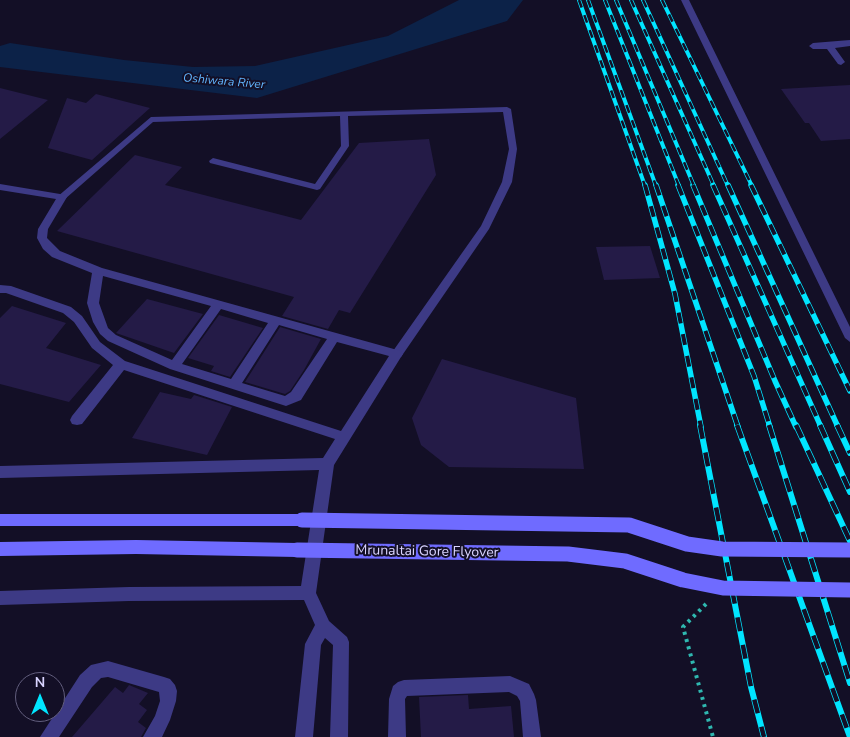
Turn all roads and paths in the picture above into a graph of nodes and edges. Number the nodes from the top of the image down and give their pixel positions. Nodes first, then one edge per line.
1 (685, 0) edge
2 (850, 43) edge
3 (813, 46) dead end
4 (830, 46) junction
5 (841, 62) dead end
6 (344, 114) junction
7 (213, 160) dead end
8 (0, 188) edge
9 (62, 197) junction
10 (98, 271) junction
11 (0, 289) edge
12 (219, 304) junction
13 (276, 320) junction
14 (335, 336) junction
15 (850, 338) edge
16 (397, 354) junction
17 (121, 364) junction
18 (174, 366) junction
19 (234, 385) junction
20 (77, 420) dead end
21 (344, 437) junction
22 (327, 464) junction
23 (0, 472) edge
24 (0, 520) edge
25 (0, 549) edge
26 (850, 550) edge
27 (723, 588) junction
28 (850, 590) edge
29 (308, 593) junction
30 (0, 598) edge
31 (323, 626) junction
32 (49, 737) edge
33 (152, 737) edge
34 (304, 737) edge
35 (338, 737) edge
36 (397, 737) edge
37 (532, 737) edge
38 (713, 737) edge

1 - 15 lane
2 - 4 street
3 - 4 street
4 - 5 street
6 - 7 lane
6 - 9 lane
6 - 16 lane
8 - 9 street
9 - 10 street
10 - 12 street
10 - 18 street
11 - 17 street
12 - 13 street
12 - 18 street
13 - 14 street
13 - 19 street
14 - 16 street
14 - 19 street
16 - 21 street
17 - 20 street
17 - 21 street
18 - 19 street
21 - 22 street
22 - 23 street
22 - 29 street
24 - 26 main road, bridge
25 - 27 main road, Mrunaltai Gore Flyover, bridge
27 - 28 main road, Mrunaltai Gore Flyover, bridge
27 - 38 path
29 - 30 street
29 - 31 street
31 - 34 street
31 - 35 street
32 - 33 street
36 - 37 street

